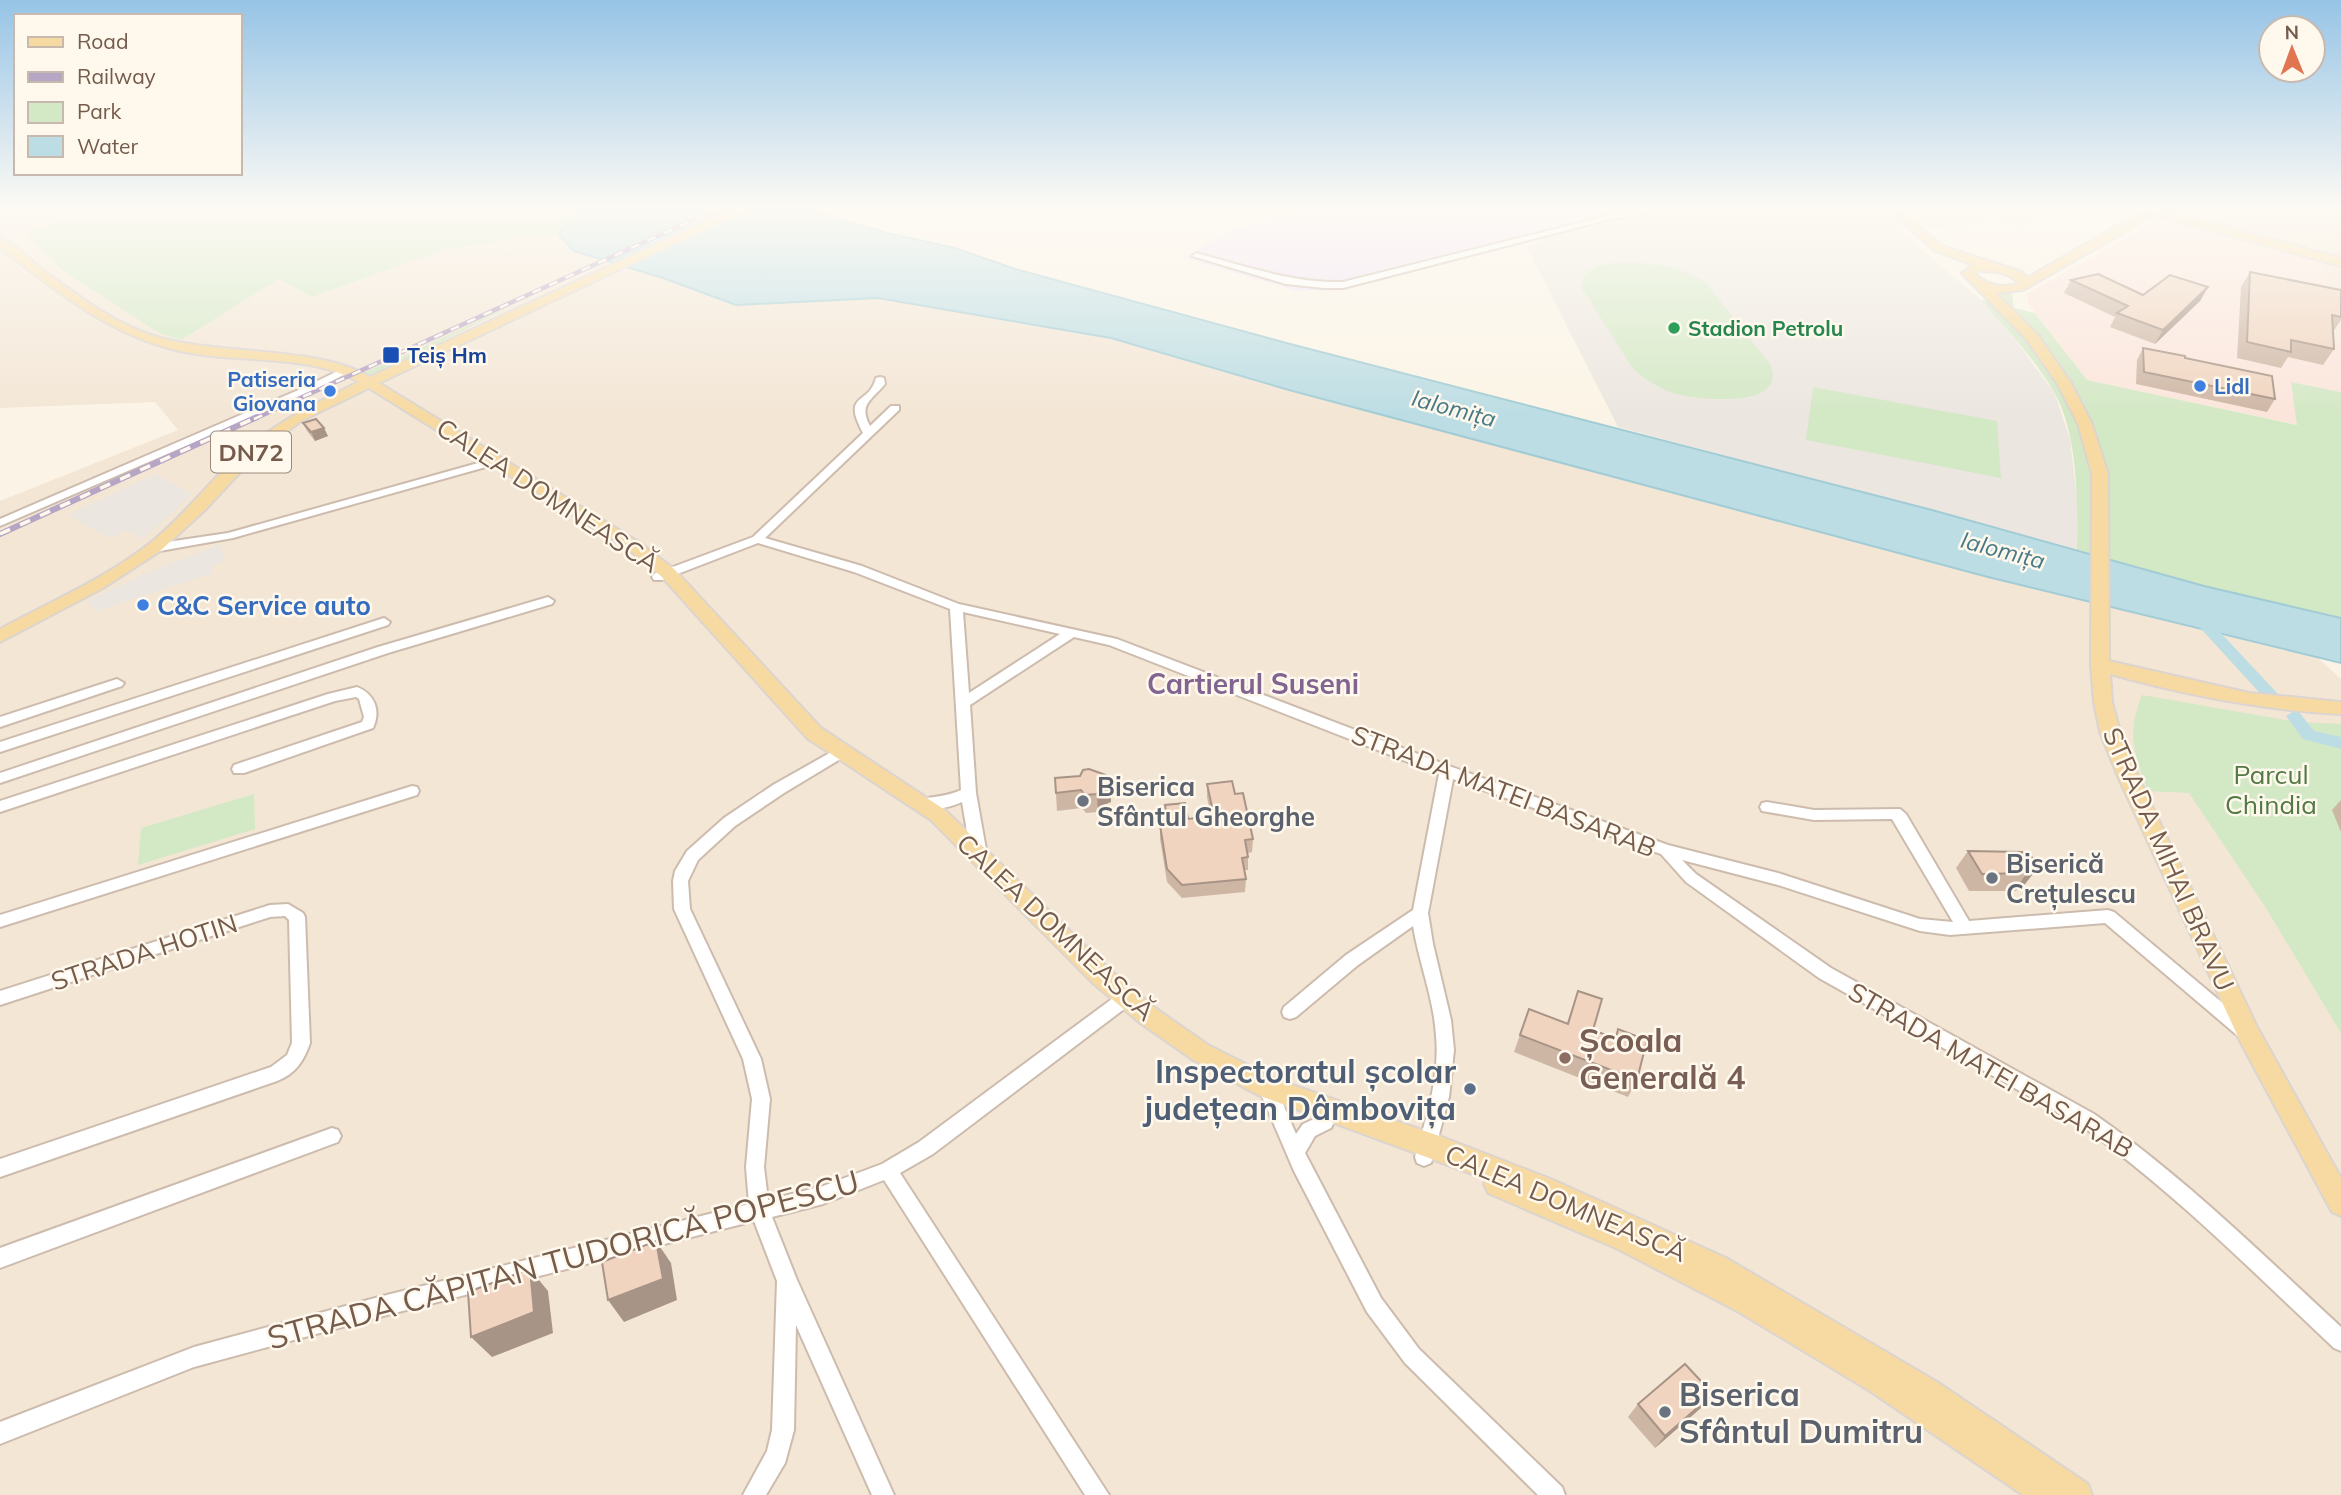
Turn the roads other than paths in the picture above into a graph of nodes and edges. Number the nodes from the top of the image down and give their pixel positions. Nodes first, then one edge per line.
1 (47, 276) edge
2 (589, 276) edge
3 (592, 276) edge
4 (1265, 276) edge
5 (1379, 276) edge
6 (1968, 276) edge
7 (1971, 276) edge
8 (2018, 276) edge
9 (2038, 276) edge
10 (1972, 279) junction
11 (2019, 287) junction
12 (540, 299) junction
13 (2032, 337) junction
14 (344, 371) junction
15 (880, 380) dead end
16 (369, 382) junction
17 (895, 408) dead end
18 (868, 433) junction
19 (491, 462) junction
20 (0, 523) edge
21 (757, 539) junction
22 (154, 548) junction
23 (663, 575) junction
24 (548, 601) dead end
25 (956, 607) junction
26 (384, 622) dead end
27 (1073, 632) junction
28 (0, 636) edge
29 (2100, 656) junction
30 (2128, 673) junction
31 (117, 683) dead end
32 (2102, 697) junction
33 (963, 703) junction
34 (2341, 708) edge
35 (0, 722) edge
36 (0, 747) edge
37 (837, 754) junction
38 (239, 769) dead end
39 (1447, 771) junction
40 (0, 778) edge
41 (412, 791) dead end
42 (967, 794) junction
43 (923, 804) junction
44 (0, 807) edge
45 (1767, 807) dead end
46 (969, 814) junction
47 (947, 830) junction
48 (1666, 850) junction
49 (979, 855) junction
50 (1420, 914) junction
51 (0, 921) edge
52 (1965, 928) junction
53 (0, 998) edge
54 (1121, 1003) junction
55 (1290, 1012) dead end
56 (2248, 1034) junction
57 (1269, 1095) junction
58 (1325, 1122) junction
59 (332, 1136) dead end
60 (1426, 1151) junction
61 (1295, 1152) junction
62 (0, 1168) edge
63 (888, 1170) junction
64 (2341, 1203) edge
65 (760, 1211) junction
66 (0, 1258) edge
67 (787, 1281) junction
68 (2341, 1341) edge
69 (0, 1433) edge
70 (754, 1495) edge
71 (883, 1495) edge
72 (1098, 1495) edge
73 (1554, 1495) edge
74 (2049, 1495) edge
75 (2077, 1495) edge

1 - 14 main road, CALEA DOMNEASCĂ
2 - 12 main road, DN72
3 - 12 main road, DN72
4 - 5 street
6 - 10 main road, STRADA MIHAI BRAVU
7 - 10 main road
8 - 11 main road
9 - 11 main road
10 - 11 main road
10 - 13 main road, STRADA MIHAI BRAVU
11 - 13 main road, STRADA MIHAI BRAVU
12 - 16 main road, DN72
13 - 29 main road, STRADA MIHAI BRAVU
14 - 16 main road, CALEA DOMNEASCĂ
14 - 20 street
15 - 18 street
16 - 19 main road, CALEA DOMNEASCĂ
16 - 19 main road, CALEA DOMNEASCĂ
16 - 22 main road, DN72
17 - 18 street
18 - 21 street
19 - 22 street
19 - 23 main road, CALEA DOMNEASCĂ
21 - 23 street
21 - 25 street, STRADA MATEI BASARAB
22 - 28 main road, DN72
23 - 37 main road, CALEA DOMNEASCĂ
24 - 40 street
25 - 27 street, STRADA MATEI BASARAB
25 - 33 street
26 - 36 street
27 - 33 street
27 - 39 street, STRADA MATEI BASARAB
29 - 30 main road
29 - 32 main road, STRADA MIHAI BRAVU
30 - 32 main road
30 - 34 main road
31 - 35 street
32 - 56 main road, STRADA MIHAI BRAVU
33 - 42 street
37 - 43 main road, CALEA DOMNEASCĂ
37 - 47 main road, CALEA DOMNEASCĂ
37 - 65 street
38 - 44 street
39 - 48 street, STRADA MATEI BASARAB
39 - 50 street
41 - 51 street
42 - 43 street
42 - 46 street
43 - 47 main road, CALEA DOMNEASCĂ
45 - 52 street
46 - 47 street
46 - 49 street
47 - 49 main road, CALEA DOMNEASCĂ
47 - 54 main road, CALEA DOMNEASCĂ
48 - 52 street
48 - 68 street, STRADA MATEI BASARAB
49 - 54 main road, CALEA DOMNEASCĂ
50 - 55 street
50 - 60 street
52 - 56 street
53 - 62 street, STRADA HOTIN
54 - 57 main road
54 - 63 street, STRADA CĂPITAN TUDORICĂ POPESCU
56 - 64 main road, STRADA MIHAI BRAVU
57 - 58 main road
57 - 60 main road, CALEA DOMNEASCĂ
57 - 61 street
58 - 60 main road
58 - 61 street
59 - 66 street
60 - 74 main road
60 - 75 main road, CALEA DOMNEASCĂ
61 - 73 street
63 - 65 street, STRADA CĂPITAN TUDORICĂ POPESCU
63 - 72 street
65 - 67 street
65 - 69 street, STRADA CĂPITAN TUDORICĂ POPESCU
67 - 70 street
67 - 71 street

